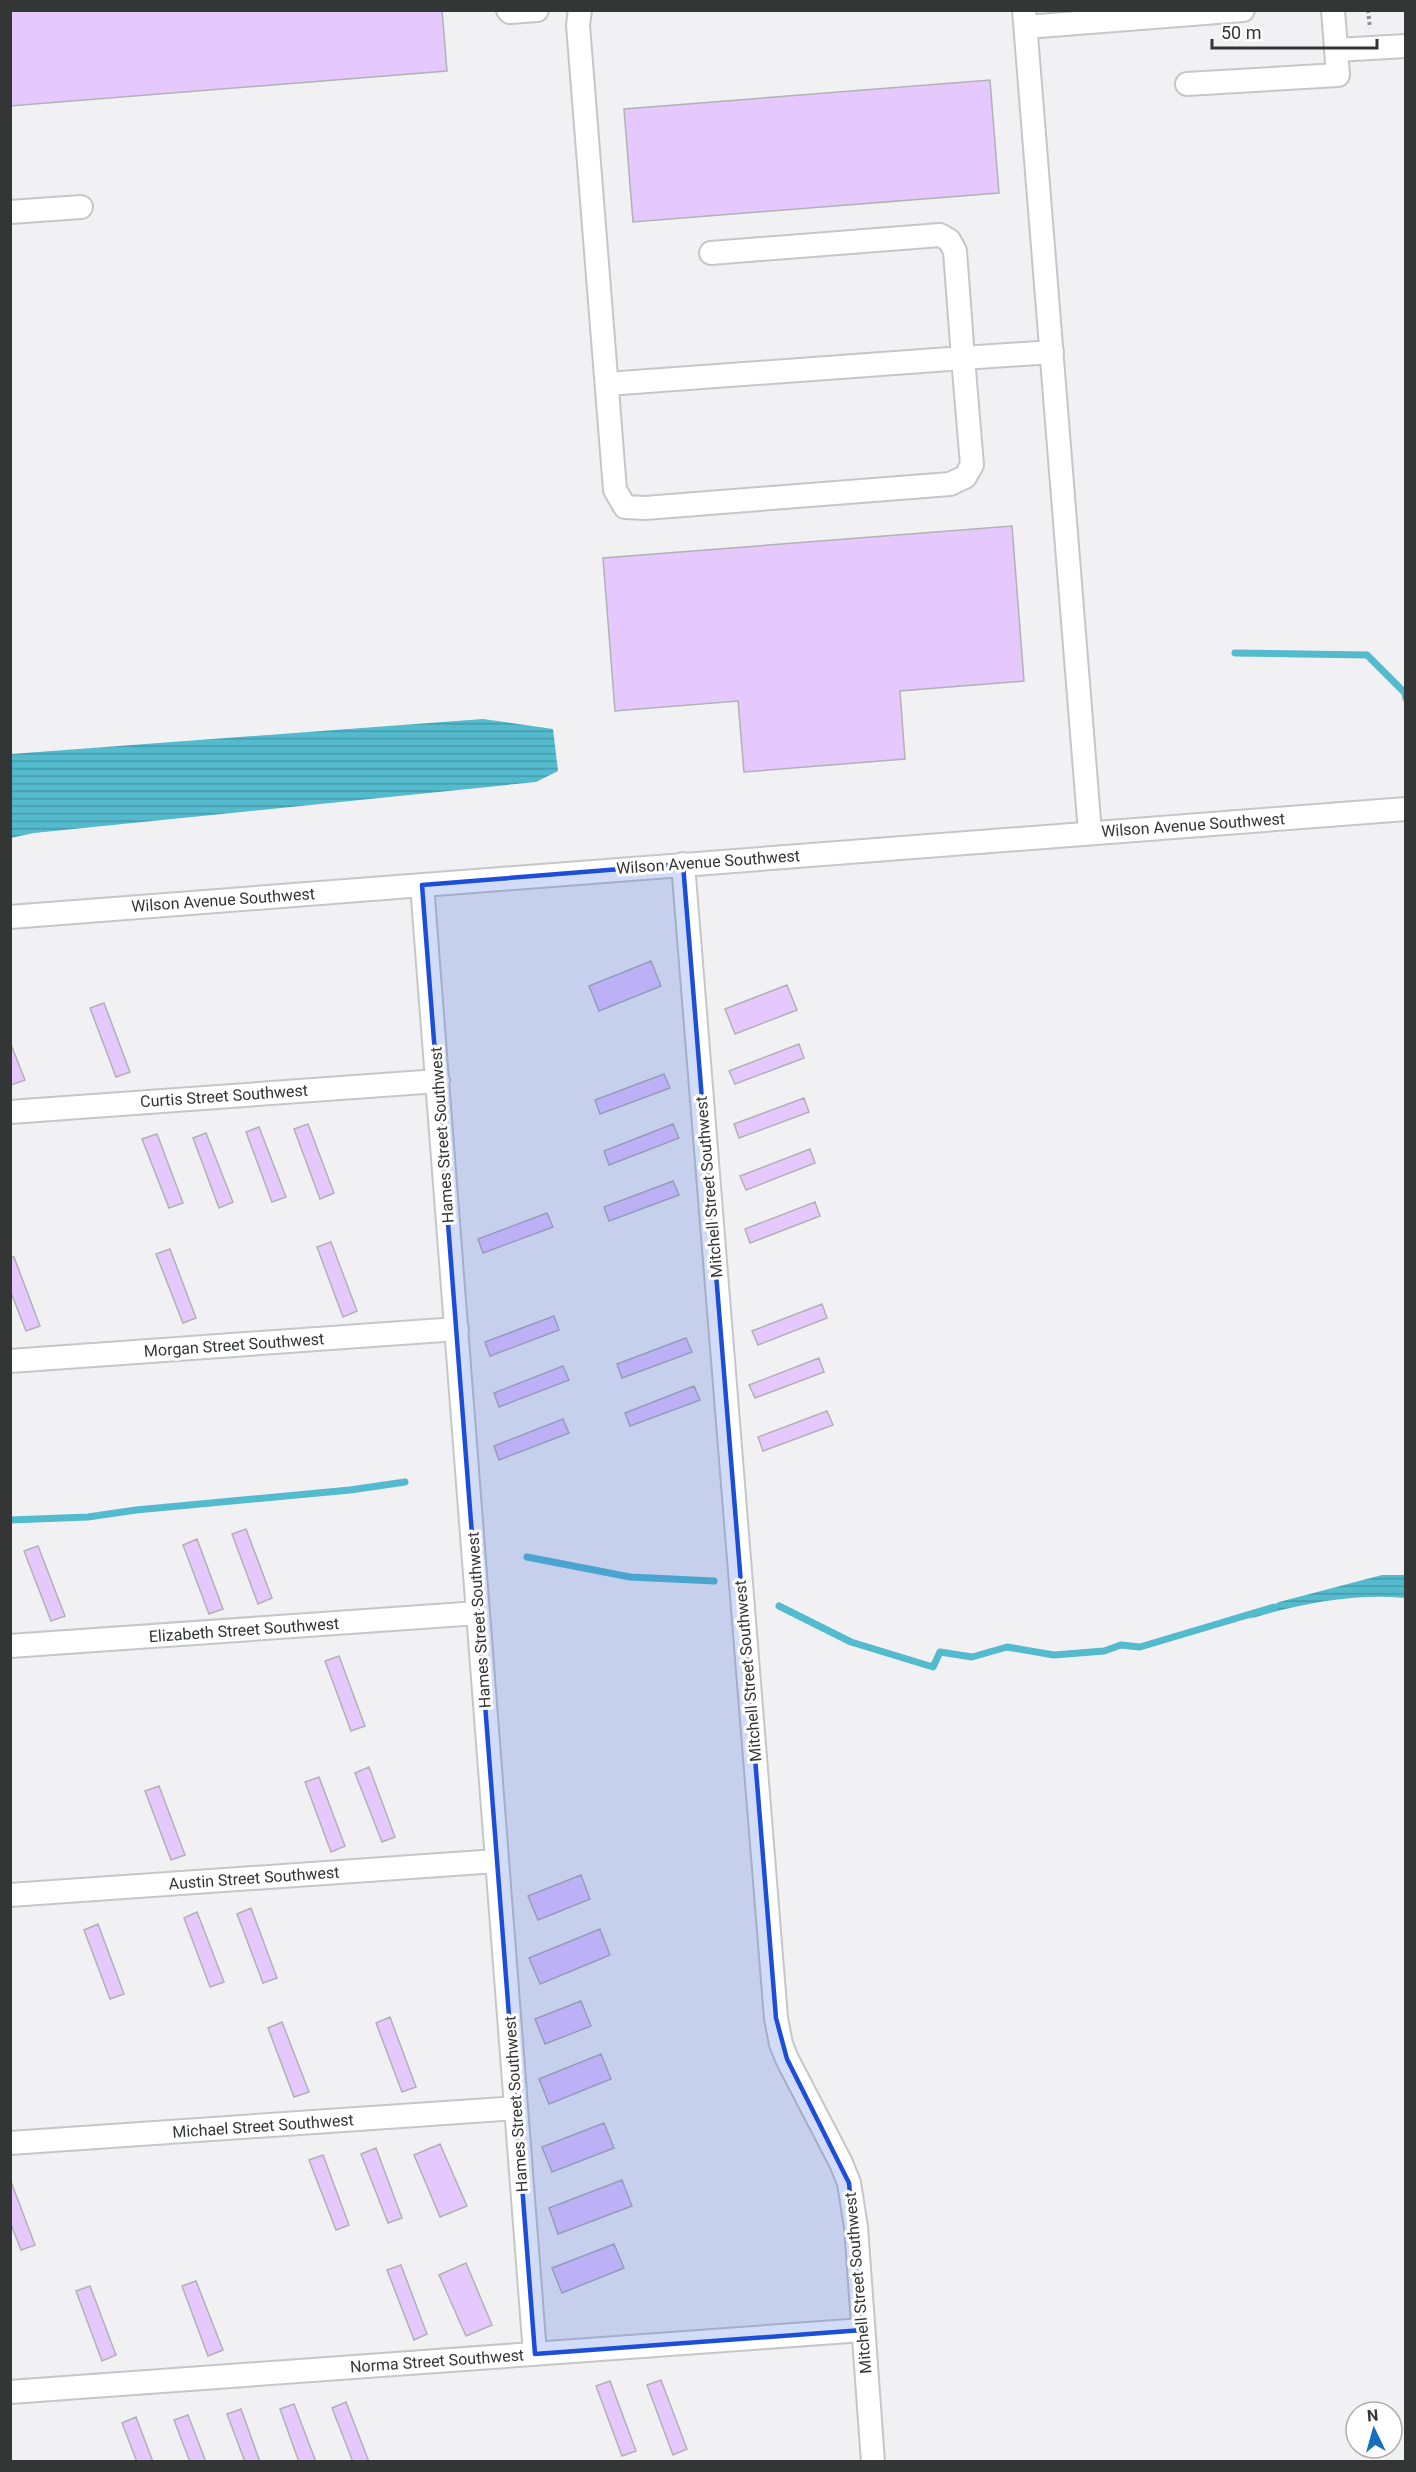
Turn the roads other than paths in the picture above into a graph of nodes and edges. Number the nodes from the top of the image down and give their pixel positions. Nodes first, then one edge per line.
1 (508, 10) edge
2 (537, 10) edge
3 (580, 10) edge
4 (1243, 10) edge
5 (1333, 10) edge
6 (1025, 19) edge
7 (1406, 45) edge
8 (1336, 50) junction
9 (1188, 84) dead end
10 (81, 207) dead end
11 (10, 212) edge
12 (711, 253) dead end
13 (1052, 352) junction
14 (963, 357) junction
15 (607, 384) junction
16 (1406, 808) edge
17 (1090, 833) junction
18 (683, 864) junction
19 (422, 885) junction
20 (10, 917) edge
21 (438, 1081) junction
22 (10, 1112) edge
23 (457, 1329) junction
24 (10, 1361) edge
25 (478, 1612) junction
26 (10, 1646) edge
27 (497, 1861) junction
28 (10, 1895) edge
29 (516, 2108) junction
30 (10, 2143) edge
31 (863, 2330) junction
32 (535, 2354) junction
33 (10, 2392) edge
34 (873, 2462) edge

1 - 2 street
3 - 15 street
4 - 6 street
5 - 8 street
6 - 13 street
7 - 8 street
8 - 9 street
10 - 11 street
12 - 14 street
13 - 14 street
13 - 17 street
14 - 15 street
14 - 15 street
16 - 17 street, Wilson Avenue Southwest
17 - 18 street, Wilson Avenue Southwest
18 - 19 street, Wilson Avenue Southwest
18 - 31 street, Mitchell Street Southwest
19 - 20 street, Wilson Avenue Southwest
19 - 21 street, Hames Street Southwest
21 - 22 street, Curtis Street Southwest
21 - 23 street, Hames Street Southwest
23 - 24 street, Morgan Street Southwest
23 - 25 street, Hames Street Southwest
25 - 26 street, Elizabeth Street Southwest
25 - 27 street, Hames Street Southwest
27 - 28 street, Austin Street Southwest
27 - 29 street, Hames Street Southwest
29 - 30 street, Michael Street Southwest
29 - 32 street, Hames Street Southwest
31 - 32 street, Norma Street Southwest
31 - 34 street, Mitchell Street Southwest
32 - 33 street, Norma Street Southwest

